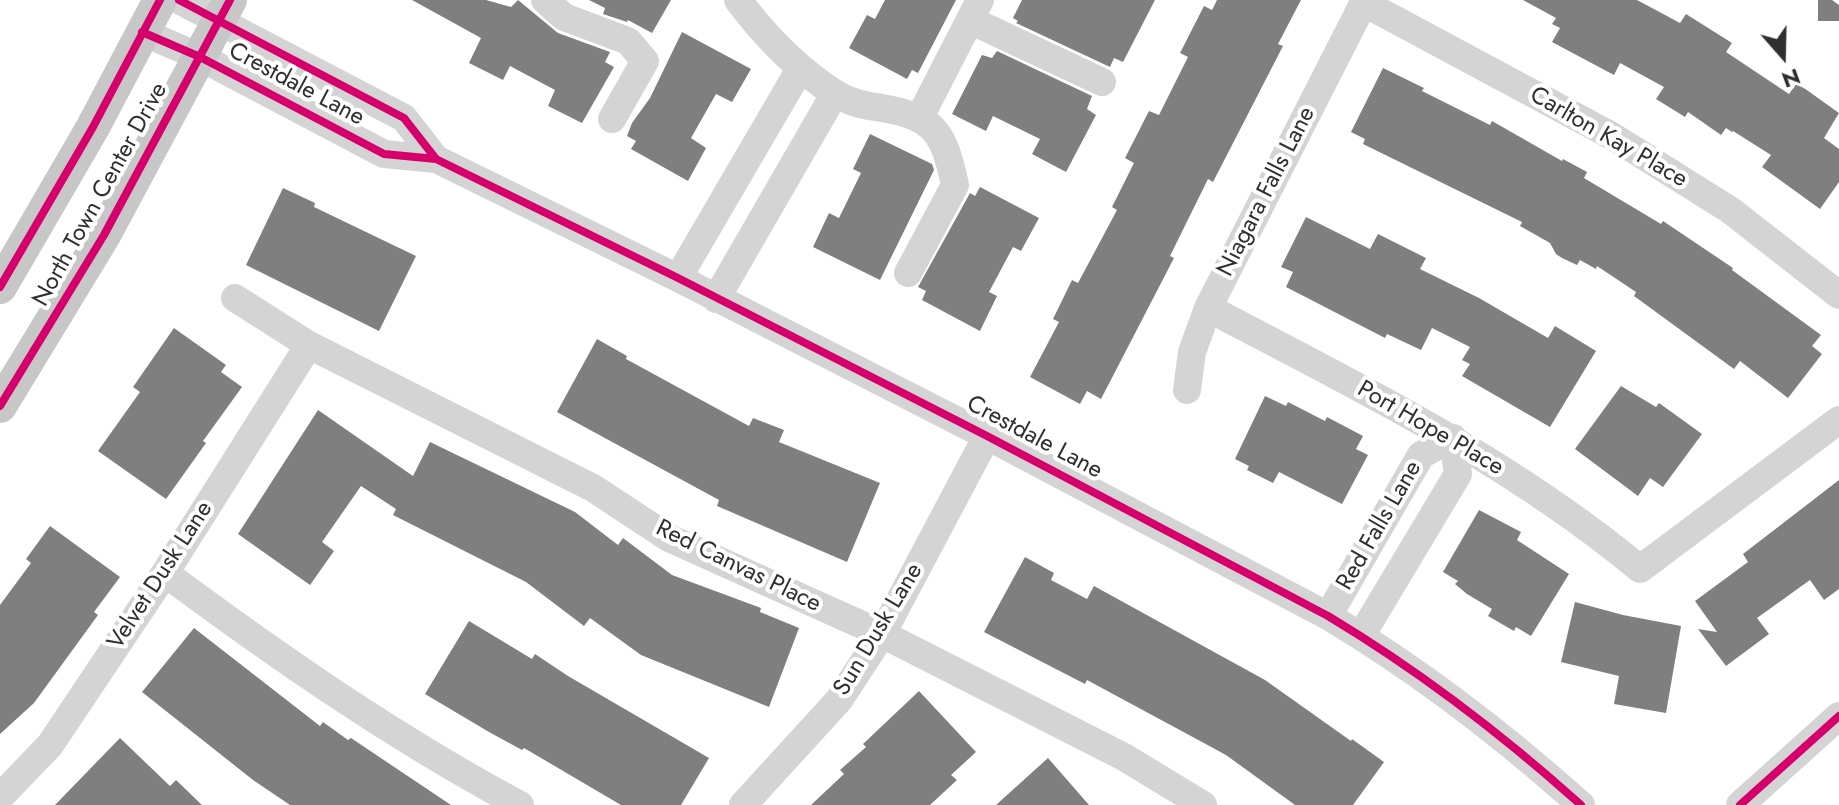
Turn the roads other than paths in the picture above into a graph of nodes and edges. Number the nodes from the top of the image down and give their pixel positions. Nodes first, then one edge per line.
1 (160, 0) edge
2 (179, 0) edge
3 (545, 0) edge
4 (738, 0) edge
5 (1364, 1) edge
6 (225, 10) edge
7 (975, 10) edge
8 (142, 32) junction
9 (200, 57) junction
10 (800, 69) junction
11 (1102, 82) dead end
12 (835, 93) junction
13 (612, 119) dead end
14 (919, 119) junction
15 (436, 159) junction
16 (908, 273) dead end
17 (678, 278) junction
18 (0, 287) edge
19 (1839, 295) edge
20 (235, 298) dead end
21 (716, 299) junction
22 (1208, 308) junction
23 (309, 345) junction
24 (1187, 390) dead end
25 (0, 406) edge
26 (1839, 420) edge
27 (987, 436) junction
28 (1453, 438) junction
29 (165, 573) junction
30 (1328, 616) junction
31 (882, 634) junction
32 (1361, 636) junction
33 (1839, 716) edge
34 (1828, 740) edge
35 (0, 799) edge
36 (1186, 801) edge
37 (5, 805) edge
38 (520, 805) edge
39 (743, 805) edge
40 (1581, 805) edge
41 (1740, 805) edge

1 - 8 main road, North Town Center Drive
2 - 6 street, Crestdale Lane
3 - 13 street
4 - 10 street
5 - 19 street, Carlton Kay Place
5 - 22 street, Niagara Falls Lane
6 - 9 main road, North Town Center Drive
6 - 15 street, Crestdale Lane
7 - 11 street
7 - 14 street
8 - 9 street, Crestdale Lane
8 - 18 main road, North Town Center Drive
9 - 15 street, Crestdale Lane
9 - 25 main road, North Town Center Drive
10 - 12 street
10 - 17 street
12 - 14 street
12 - 21 street
14 - 16 street
15 - 17 street, Crestdale Lane
17 - 21 street, Crestdale Lane
20 - 23 street, Red Canvas Place
21 - 27 street, Crestdale Lane
22 - 24 street, Niagara Falls Lane
22 - 28 street, Port Hope Place
23 - 29 street, Velvet Dusk Lane
23 - 31 street, Red Canvas Place
26 - 28 street, Port Hope Place
27 - 30 street, Crestdale Lane
27 - 31 street, Sun Dusk Lane
28 - 30 street, Red Falls Lane
28 - 32 street, Red Falls Lane
29 - 35 street, Velvet Dusk Lane
29 - 38 street
30 - 32 street, Crestdale Lane
31 - 36 street, Red Canvas Place
31 - 39 street, Sun Dusk Lane
32 - 40 street, Crestdale Lane
33 - 34 street
34 - 41 street
35 - 37 street

